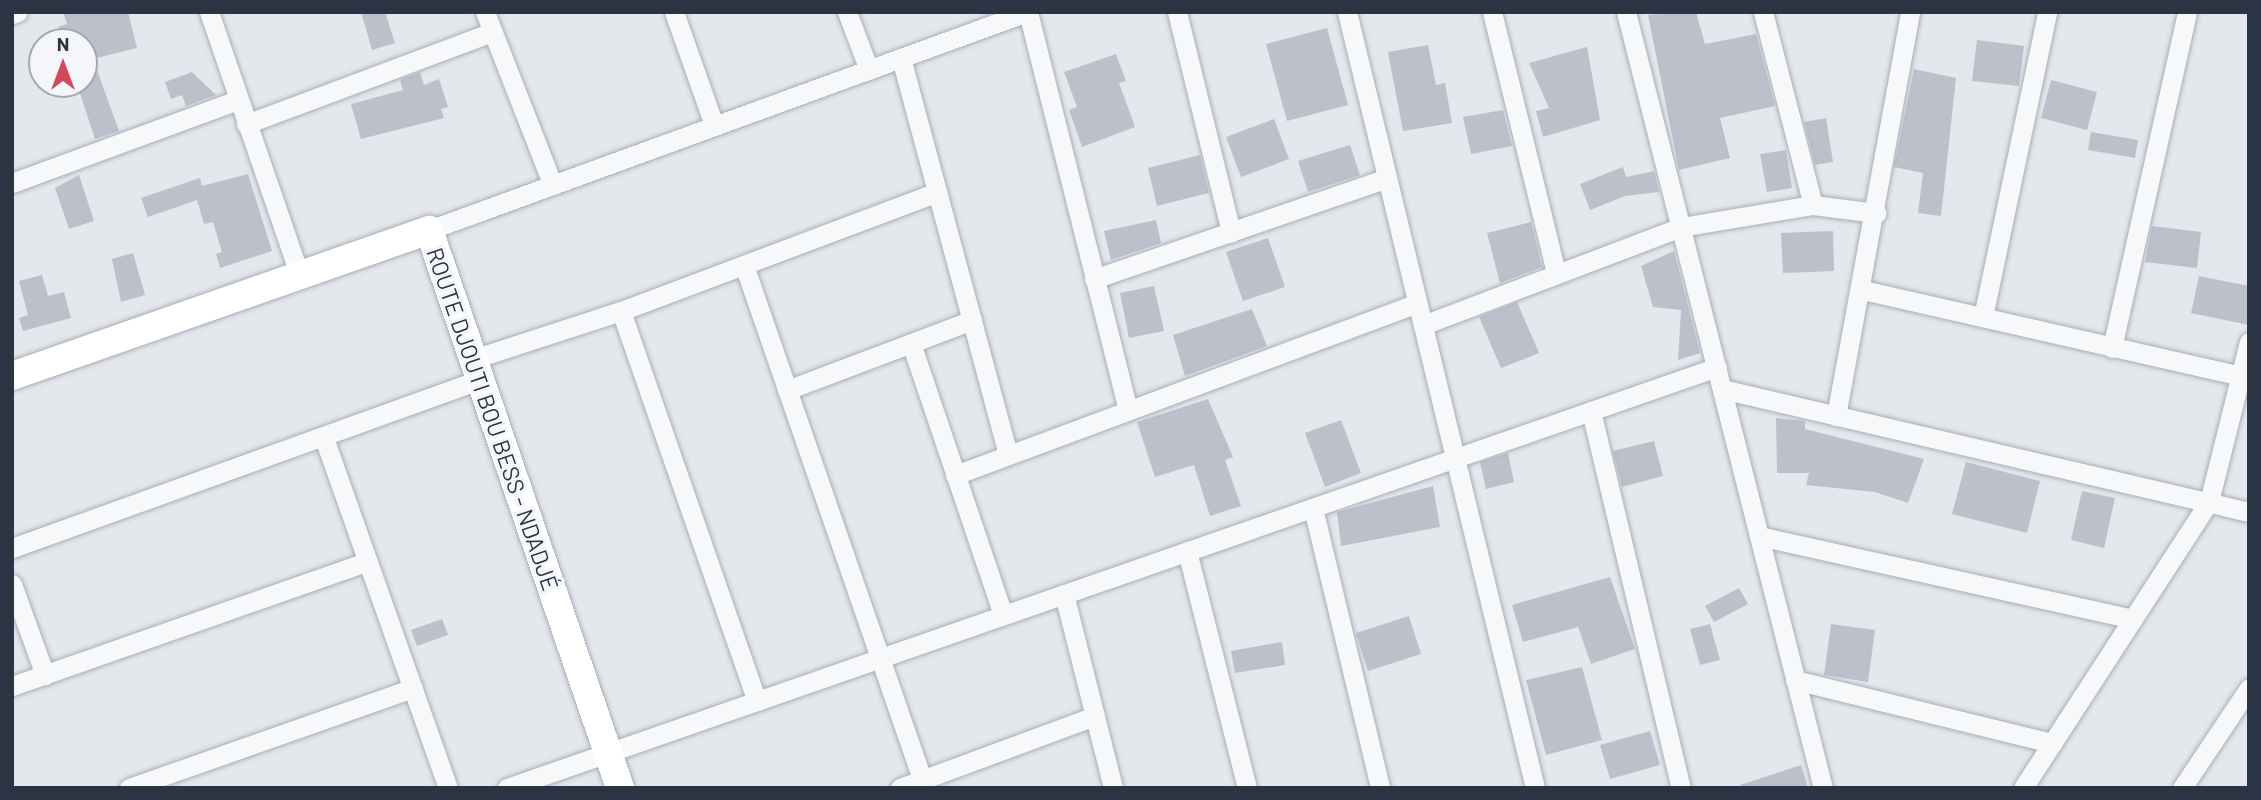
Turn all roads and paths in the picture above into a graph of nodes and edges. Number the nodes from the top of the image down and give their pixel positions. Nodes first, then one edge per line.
1 (18, 12) edge
2 (209, 12) edge
3 (485, 12) edge
4 (674, 12) edge
5 (847, 12) edge
6 (1028, 12) edge
7 (1177, 12) edge
8 (1347, 12) edge
9 (1492, 12) edge
10 (1626, 12) edge
11 (1763, 12) edge
12 (1910, 12) edge
13 (2047, 12) edge
14 (2188, 12) edge
15 (12, 14) edge
16 (492, 32) junction
17 (901, 58) junction
18 (869, 69) junction
19 (238, 100) junction
20 (246, 124) junction
21 (714, 125) junction
22 (1387, 178) junction
23 (12, 183) edge
24 (552, 183) junction
25 (937, 192) junction
26 (1813, 205) junction
27 (1876, 213) junction
28 (1681, 227) junction
29 (429, 230) junction
30 (1231, 232) junction
31 (744, 265) junction
32 (1556, 272) junction
33 (299, 274) junction
34 (1094, 279) junction
35 (1863, 290) junction
36 (1417, 303) junction
37 (621, 311) junction
38 (1983, 317) junction
39 (972, 320) junction
40 (1423, 325) junction
41 (2249, 342) edge
42 (911, 343) junction
43 (2112, 348) junction
44 (1717, 367) junction
45 (476, 370) junction
46 (12, 376) edge
47 (2245, 377) edge
48 (1722, 389) junction
49 (787, 390) junction
50 (1128, 411) junction
51 (1591, 411) junction
52 (1836, 416) junction
53 (324, 438) junction
54 (1008, 455) junction
55 (1455, 458) junction
56 (956, 475) junction
57 (2209, 502) junction
58 (1313, 508) junction
59 (2249, 512) edge
60 (1759, 536) junction
61 (12, 548) edge
62 (1187, 551) junction
63 (368, 561) junction
64 (12, 584) edge
65 (1065, 594) junction
66 (1003, 615) junction
67 (2133, 619) junction
68 (880, 658) junction
69 (45, 675) junction
70 (1796, 680) junction
71 (12, 686) edge
72 (413, 688) junction
73 (2249, 688) edge
74 (757, 701) junction
75 (1095, 716) junction
76 (2052, 743) junction
77 (607, 753) junction
78 (922, 779) junction
79 (129, 788) edge
80 (448, 788) edge
81 (507, 788) edge
82 (620, 788) edge
83 (900, 788) edge
84 (1113, 788) edge
85 (1247, 788) edge
86 (1380, 788) edge
87 (1535, 788) edge
88 (1681, 788) edge
89 (1823, 788) edge
90 (2023, 788) edge
91 (2182, 788) edge

1 - 15 street
2 - 19 street
3 - 16 street
4 - 21 street
5 - 18 street
6 - 17 street
6 - 34 street
7 - 30 street
8 - 22 street
9 - 32 street
10 - 28 street
11 - 26 street
12 - 27 street
13 - 38 street
14 - 43 street
16 - 20 street
16 - 24 street
17 - 18 street
17 - 25 street
18 - 21 street
19 - 20 street
19 - 23 street
20 - 33 street
21 - 24 street
22 - 30 street
22 - 36 street
24 - 29 street
25 - 31 street
25 - 39 street
26 - 27 street
26 - 28 street
27 - 35 street
28 - 32 street
28 - 44 street
29 - 33 main road, ROUTE DJOUTI BOU BESS - NDADJÉ
29 - 45 main road, ROUTE DJOUTI BOU BESS - NDADJÉ
30 - 34 street
31 - 37 street
31 - 49 street
32 - 40 street
33 - 46 main road, ROUTE DJOUTI BOU BESS - NDADJÉ
34 - 50 street
35 - 38 street
35 - 52 street
36 - 40 street
36 - 50 street
37 - 45 street
37 - 74 street
38 - 43 street
39 - 42 street
39 - 54 street
40 - 55 street
41 - 47 street
42 - 49 street
42 - 56 street
43 - 47 street
44 - 48 street
44 - 51 street
45 - 53 street
45 - 77 main road, ROUTE DJOUTI BOU BESS - NDADJÉ
47 - 57 street
48 - 52 street
48 - 60 street
49 - 68 street
50 - 54 street
51 - 55 street
51 - 88 street
52 - 57 street
53 - 61 street
53 - 63 street
54 - 56 street
55 - 58 street
55 - 87 street
56 - 66 street
57 - 59 street
57 - 67 street
58 - 62 street
58 - 86 street
60 - 67 street
60 - 70 street
62 - 65 street
62 - 85 street
63 - 69 street
63 - 72 street
64 - 69 street
65 - 66 street
65 - 75 street
66 - 68 street
67 - 76 street
68 - 74 street
68 - 78 street
69 - 71 street
70 - 76 street
70 - 89 street
72 - 79 street
72 - 80 street
73 - 91 street
74 - 77 street
75 - 78 street
75 - 84 street
76 - 90 street
77 - 81 street
77 - 82 main road, ROUTE DJOUTI BOU BESS - NDADJÉ
78 - 83 street

